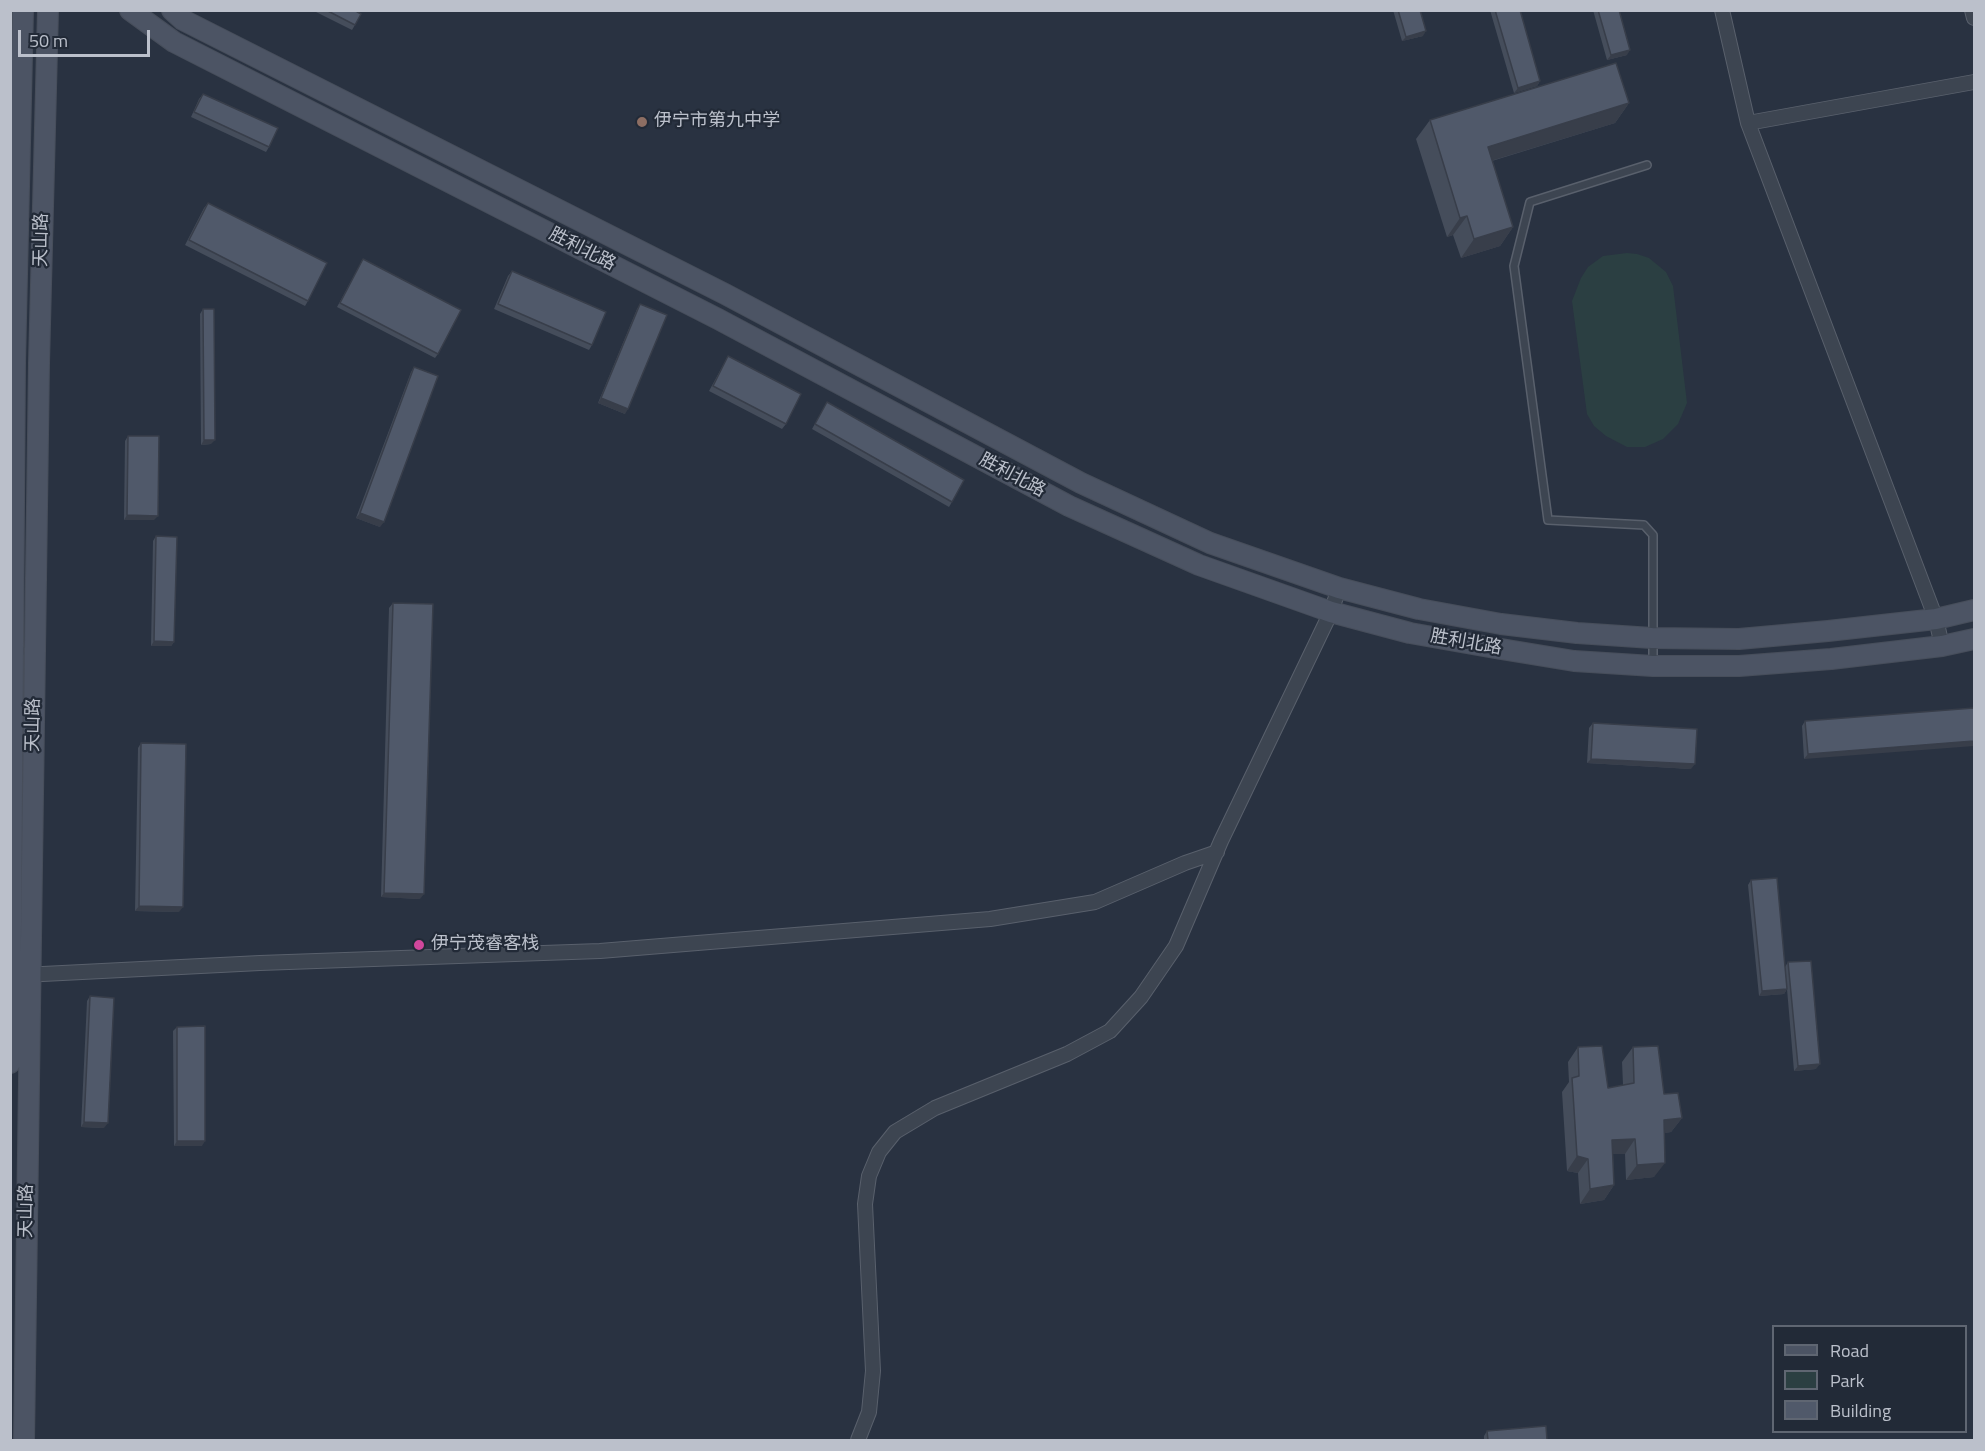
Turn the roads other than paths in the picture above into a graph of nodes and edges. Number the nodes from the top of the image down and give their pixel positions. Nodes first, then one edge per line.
1 (23, 10) edge
2 (48, 10) edge
3 (130, 10) edge
4 (172, 10) edge
5 (1722, 10) edge
6 (1972, 10) edge
7 (1974, 18) edge
8 (1974, 82) edge
9 (1748, 123) junction
10 (1647, 165) dead end
11 (39, 363) junction
12 (13, 364) edge
13 (1339, 588) junction
14 (1974, 610) edge
15 (1331, 612) junction
16 (1936, 619) junction
17 (1652, 638) junction
18 (1974, 639) edge
19 (1942, 646) junction
20 (1653, 666) junction
21 (1216, 852) junction
22 (21, 975) edge
23 (10, 1063) edge
24 (17, 1397) edge
25 (24, 1440) edge
26 (858, 1440) edge

1 - 12 main road, 天山路
2 - 11 main road, 天山路
3 - 15 main road, 胜利北路
4 - 13 main road, 胜利北路
5 - 9 street
6 - 7 street
8 - 9 street
9 - 16 street
10 - 17 lane
11 - 12 street
11 - 22 main road, 天山路
12 - 22 main road, 天山路
13 - 15 street
13 - 17 main road, 胜利北路
14 - 16 main road, 胜利北路
15 - 20 main road, 胜利北路
15 - 21 street
16 - 17 main road, 胜利北路
16 - 19 street
17 - 20 lane
18 - 19 main road, 胜利北路
19 - 20 main road, 胜利北路
21 - 22 street
21 - 26 street
22 - 23 main road, 天山路
22 - 24 main road, 天山路
24 - 25 main road, 天山路

